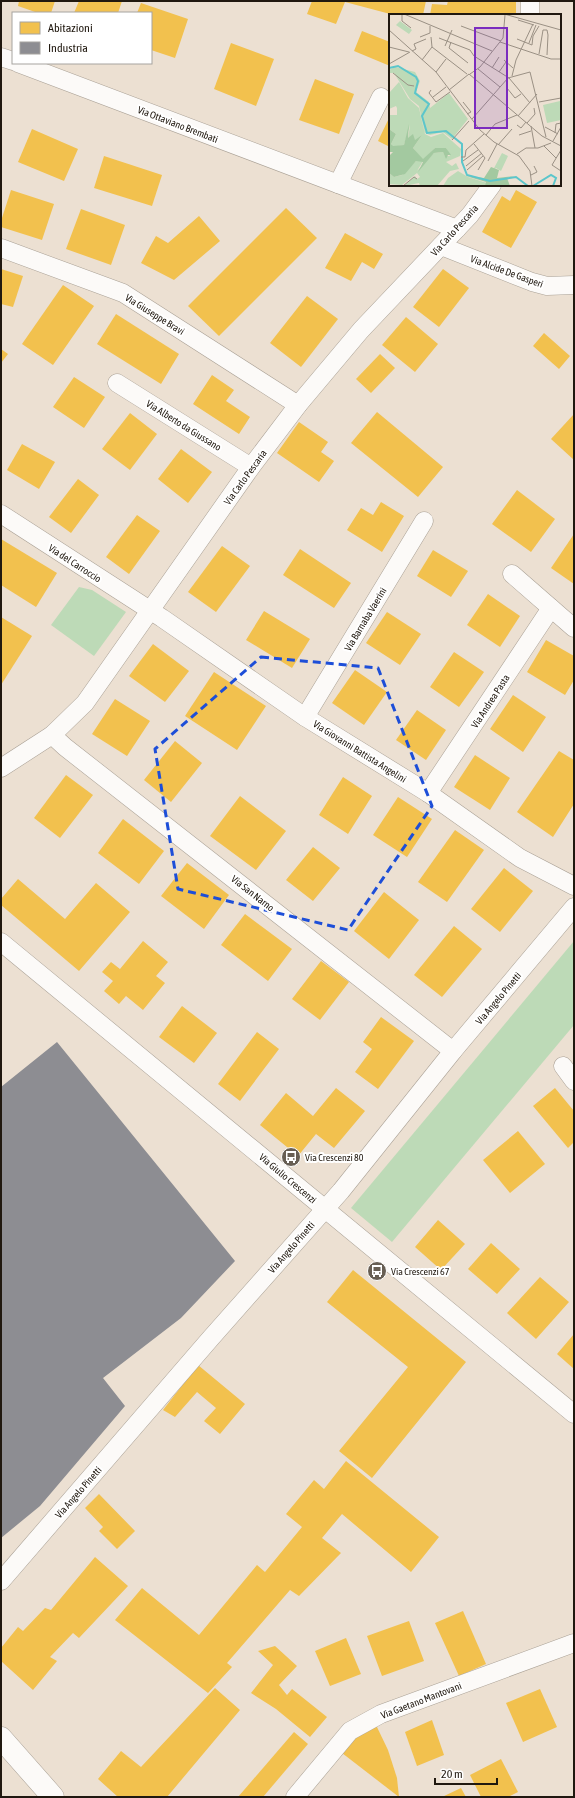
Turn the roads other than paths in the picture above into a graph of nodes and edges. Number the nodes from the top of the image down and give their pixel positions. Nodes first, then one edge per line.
1 (530, 1) edge
2 (530, 14) edge
3 (1, 57) edge
4 (12, 61) edge
5 (21, 64) edge
6 (381, 97) dead end
7 (338, 184) junction
8 (491, 186) edge
9 (457, 229) junction
10 (441, 246) junction
11 (1, 248) edge
12 (574, 285) edge
13 (117, 383) dead end
14 (298, 405) junction
15 (251, 467) junction
16 (1, 514) edge
17 (424, 521) dead end
18 (512, 574) dead end
19 (551, 608) junction
20 (149, 611) junction
21 (574, 628) edge
22 (305, 717) junction
23 (52, 735) junction
24 (1, 768) edge
25 (428, 793) junction
26 (574, 886) edge
27 (574, 907) edge
28 (1, 942) edge
29 (453, 1051) junction
30 (563, 1066) dead end
31 (574, 1081) edge
32 (325, 1208) junction
33 (574, 1414) edge
34 (1, 1581) edge
35 (574, 1643) edge
36 (1, 1738) edge
37 (52, 1797) edge
38 (295, 1797) edge

1 - 2 street
3 - 4 street
5 - 7 street, Via Ottaviano Brembati
6 - 7 street
7 - 9 street, Via Ottaviano Brembati
8 - 9 street, Via Carlo Pescaria
9 - 10 street, Via Carlo Pescaria
10 - 12 street, Via Alcide De Gasperi
10 - 14 street, Via Carlo Pescaria
11 - 14 street, Via Giuseppe Bravi
13 - 15 street, Via Alberto da Giussano
14 - 15 street, Via Carlo Pescaria
15 - 20 street, Via Carlo Pescaria
16 - 20 street, Via del Carroccio
17 - 22 street, Via Barnaba Vaerini
18 - 19 street
19 - 21 street
19 - 25 street, Via Andrea Pasta
20 - 22 street, Via Giovanni Battista Angelini
20 - 23 street, Via Carlo Pescaria
22 - 25 street, Via Giovanni Battista Angelini
23 - 24 street, Via Carlo Pescaria
23 - 29 street, Via San Narno
25 - 26 street, Via Giovanni Battista Angelini
27 - 29 street, Via Angelo Pinetti
28 - 32 street, Via Giulio Crescenzi
29 - 32 street, Via Angelo Pinetti
30 - 31 street
32 - 33 street, Via Giulio Crescenzi
32 - 34 street, Via Angelo Pinetti
35 - 38 street, Via Gaetano Mantovani
36 - 37 street

